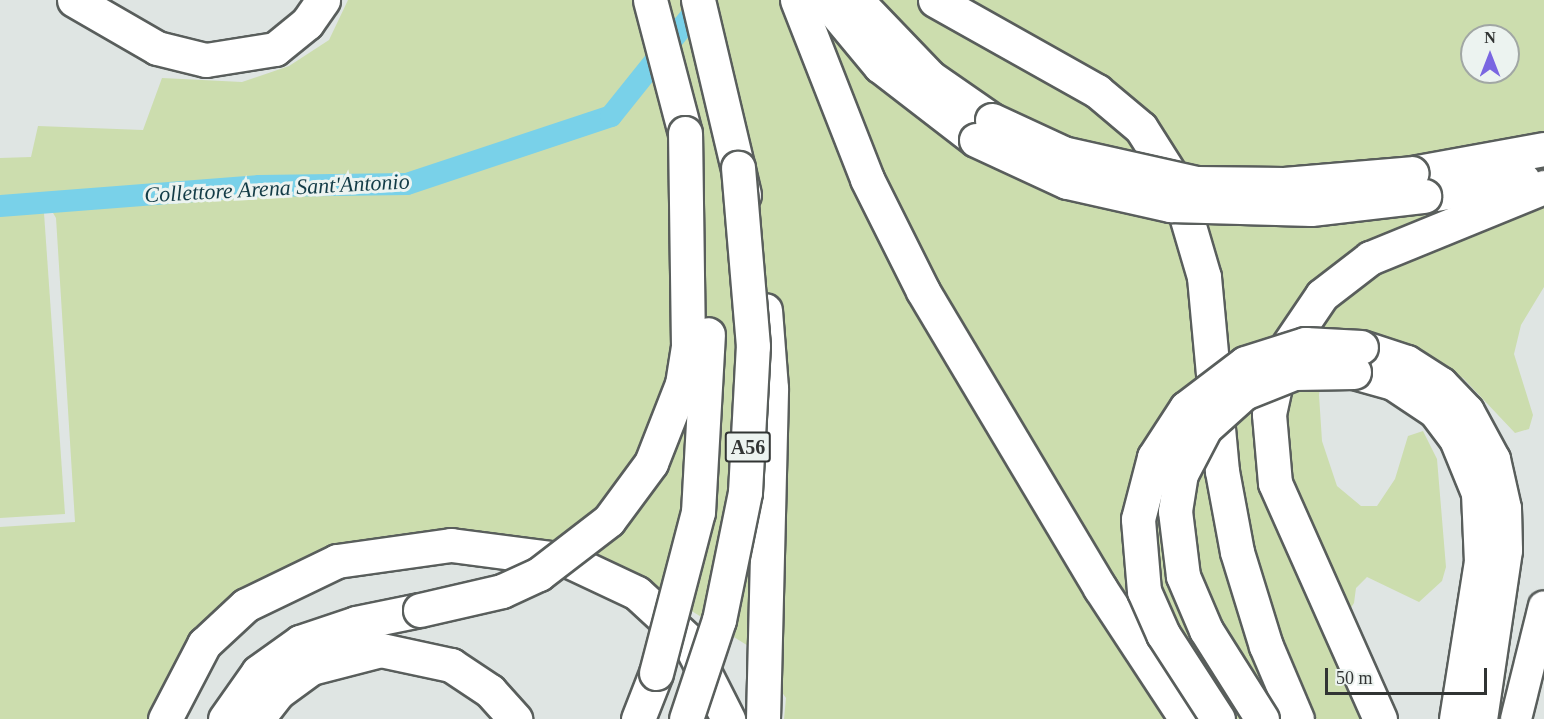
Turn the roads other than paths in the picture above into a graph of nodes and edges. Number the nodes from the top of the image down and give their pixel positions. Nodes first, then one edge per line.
1 (74, 0) edge
2 (323, 0) edge
3 (650, 0) edge
4 (698, 0) edge
5 (797, 0) edge
6 (825, 0) edge
7 (856, 0) edge
8 (935, 0) edge
9 (685, 132) junction
10 (1544, 149) edge
11 (738, 168) junction
12 (1544, 175) edge
13 (1544, 186) edge
14 (1358, 360) junction
15 (1544, 606) edge
16 (165, 719) edge
17 (225, 719) edge
18 (257, 719) edge
19 (515, 719) edge
20 (638, 719) edge
21 (686, 719) edge
22 (728, 719) edge
23 (763, 719) edge
24 (1186, 719) edge
25 (1218, 719) edge
26 (1262, 719) edge
27 (1297, 719) edge
28 (1380, 719) edge
29 (1456, 719) edge
30 (1480, 719) edge
31 (1516, 719) edge

1 - 2 main road
3 - 9 main road, A56
4 - 11 main road, A56
5 - 24 main road
6 - 12 main road, bridge
7 - 10 main road, bridge
8 - 27 main road, bridge
9 - 17 main road, bridge
9 - 20 main road, A56, bridge
11 - 21 main road, A56, bridge
11 - 23 main road, bridge
13 - 28 main road, bridge
14 - 25 main road, bridge
14 - 26 main road, bridge
14 - 29 main road
14 - 30 main road
15 - 31 street
16 - 22 main road
18 - 19 main road

